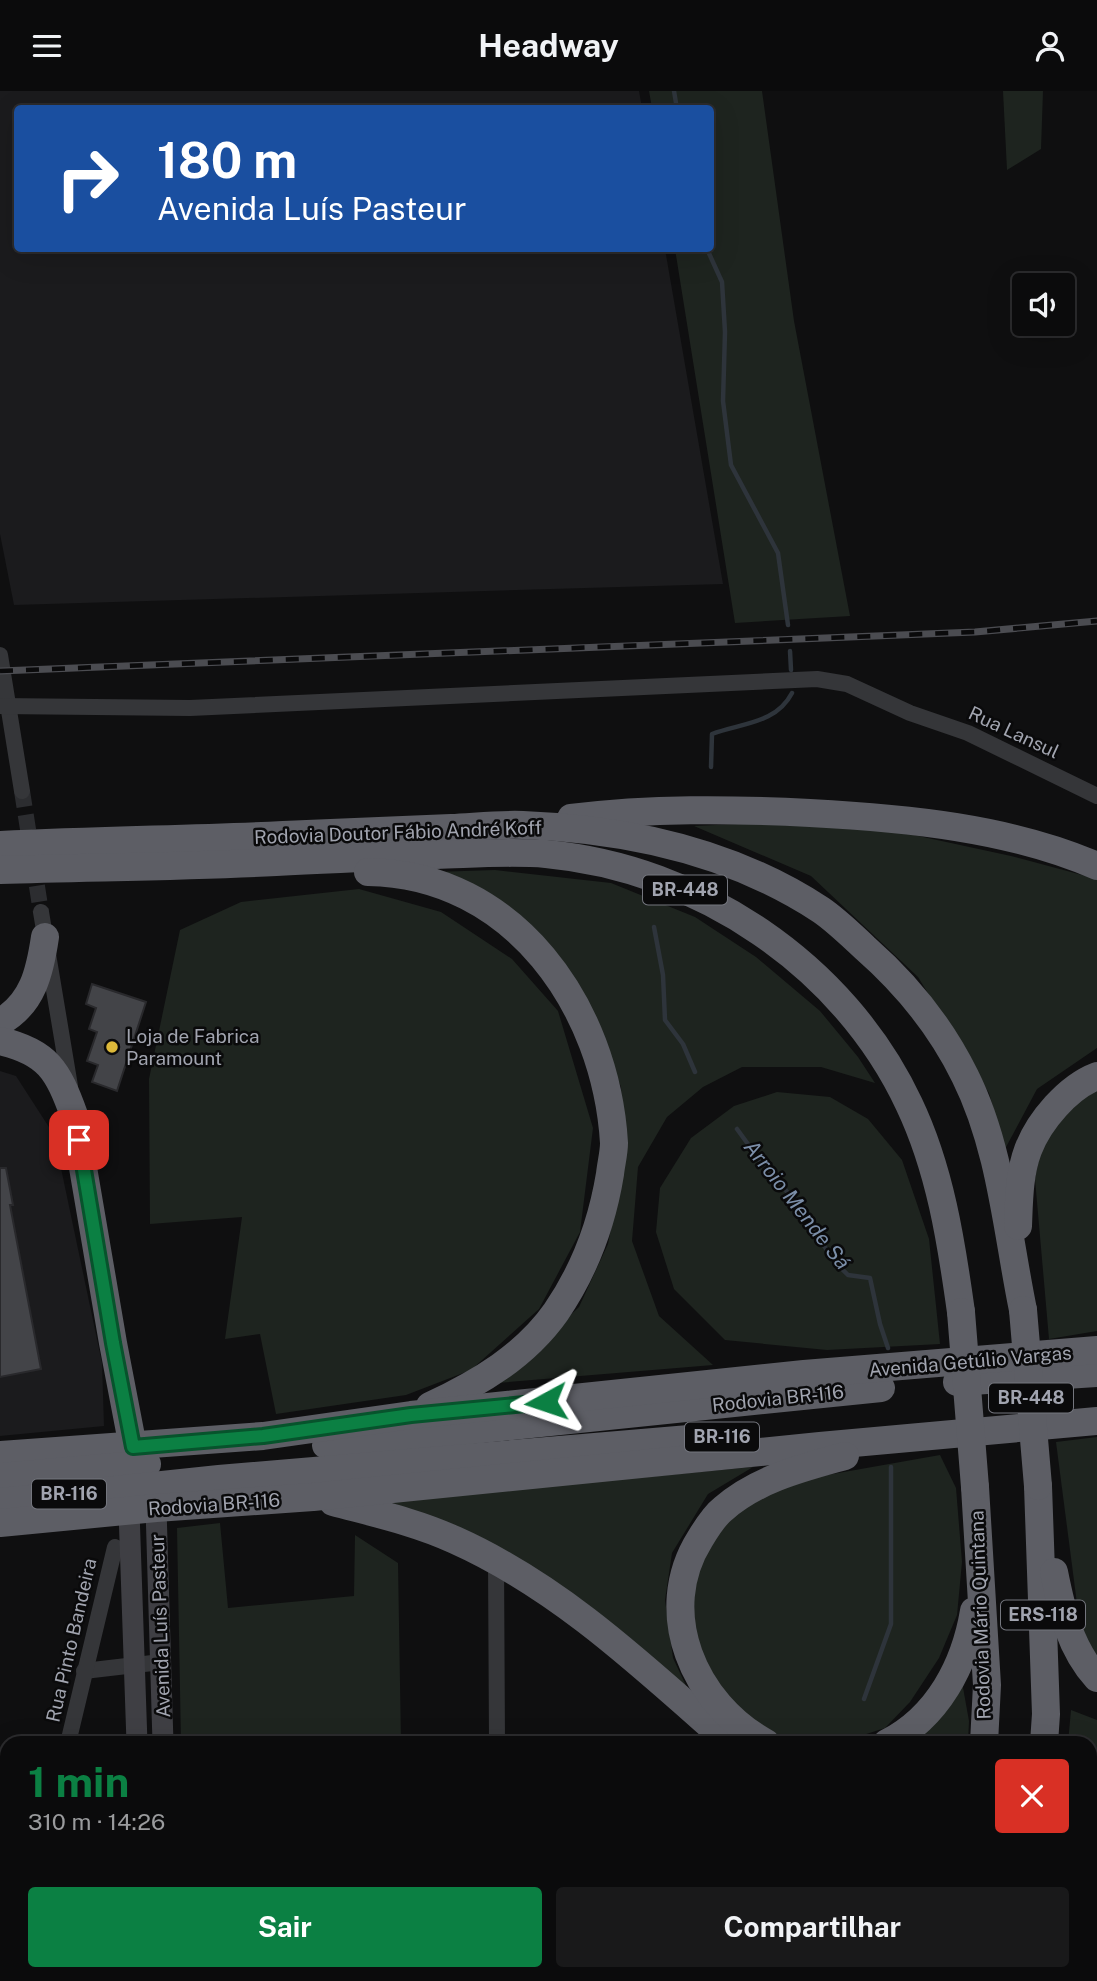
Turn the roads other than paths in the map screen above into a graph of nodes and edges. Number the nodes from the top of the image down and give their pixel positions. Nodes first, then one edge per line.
1 (0, 655) edge
2 (4, 706) edge
3 (22, 791) tunnel mouth
4 (1097, 796) edge
5 (521, 825) junction
6 (0, 845) edge
7 (297, 861) junction
8 (1097, 866) edge
9 (0, 870) edge
10 (43, 924) joint
11 (0, 1022) edge
12 (0, 1041) edge
13 (1097, 1076) edge
14 (74, 1115) junction
15 (1016, 1274) junction
16 (1097, 1350) edge
17 (1097, 1373) edge
18 (1097, 1406) edge
19 (411, 1415) junction
20 (1097, 1421) edge
21 (900, 1439) junction
22 (133, 1447) junction
23 (0, 1455) edge
24 (0, 1477) edge
25 (1038, 1486) junction
26 (975, 1487) joint
27 (313, 1497) junction
28 (0, 1501) edge
29 (142, 1509) junction
30 (0, 1523) edge
31 (115, 1547) dead end
32 (496, 1560) junction
33 (979, 1577) junction
34 (161, 1662) junction
35 (135, 1664) junction
36 (84, 1671) junction
37 (1097, 1678) edge
38 (70, 1736) edge
39 (137, 1736) edge
40 (163, 1736) edge
41 (497, 1736) edge
42 (722, 1736) edge
43 (756, 1736) edge
44 (900, 1736) edge
45 (984, 1736) edge
46 (1044, 1736) edge
47 (144, 1981) edge
48 (150, 1981) edge

1 - 2 street
2 - 3 street
2 - 4 street, Rua Lansul
5 - 6 highway, Rodovia Doutor Fábio André Koff / BR-448
5 - 8 highway, BR-448
5 - 15 highway, Rodovia Doutor Fábio André Koff / BR-448
7 - 9 highway, Rodovia Doutor Fábio André Koff / BR-448
7 - 19 highway
7 - 26 highway, Rodovia Doutor Fábio André Koff / BR-448, bridge
10 - 11 highway
10 - 14 street
12 - 14 highway
13 - 15 highway
14 - 22 highway
15 - 25 highway, Rodovia Doutor Fábio André Koff / BR-448, bridge
16 - 19 highway, Avenida Getúlio Vargas
17 - 24 highway, Rodovia BR-116 / BR-116
18 - 28 highway, Rodovia BR-116 / BR-116
19 - 22 highway, Avenida Getúlio Vargas
20 - 21 highway, Rodovia BR-116
21 - 27 highway, Rodovia BR-116
21 - 43 highway
22 - 23 highway, Avenida Getúlio Vargas
25 - 37 highway
25 - 46 highway, ERS-118
26 - 33 highway, Rodovia Mário Quintana / ERS-118
27 - 29 highway, Rodovia BR-116
27 - 32 highway
29 - 30 highway, Rodovia BR-116
29 - 34 main road, Avenida Luís Pasteur
29 - 35 main road, Avenida Luís Pasteur
31 - 36 street, Rua Pinto Bandeira
32 - 41 street
32 - 42 highway
33 - 44 highway
33 - 45 highway, Rodovia Mário Quintana / ERS-118
34 - 35 street
34 - 40 main road, Avenida Luís Pasteur
35 - 36 street
35 - 39 main road, Avenida Luís Pasteur
36 - 38 street, Rua Pinto Bandeira
47 - 48 main road

